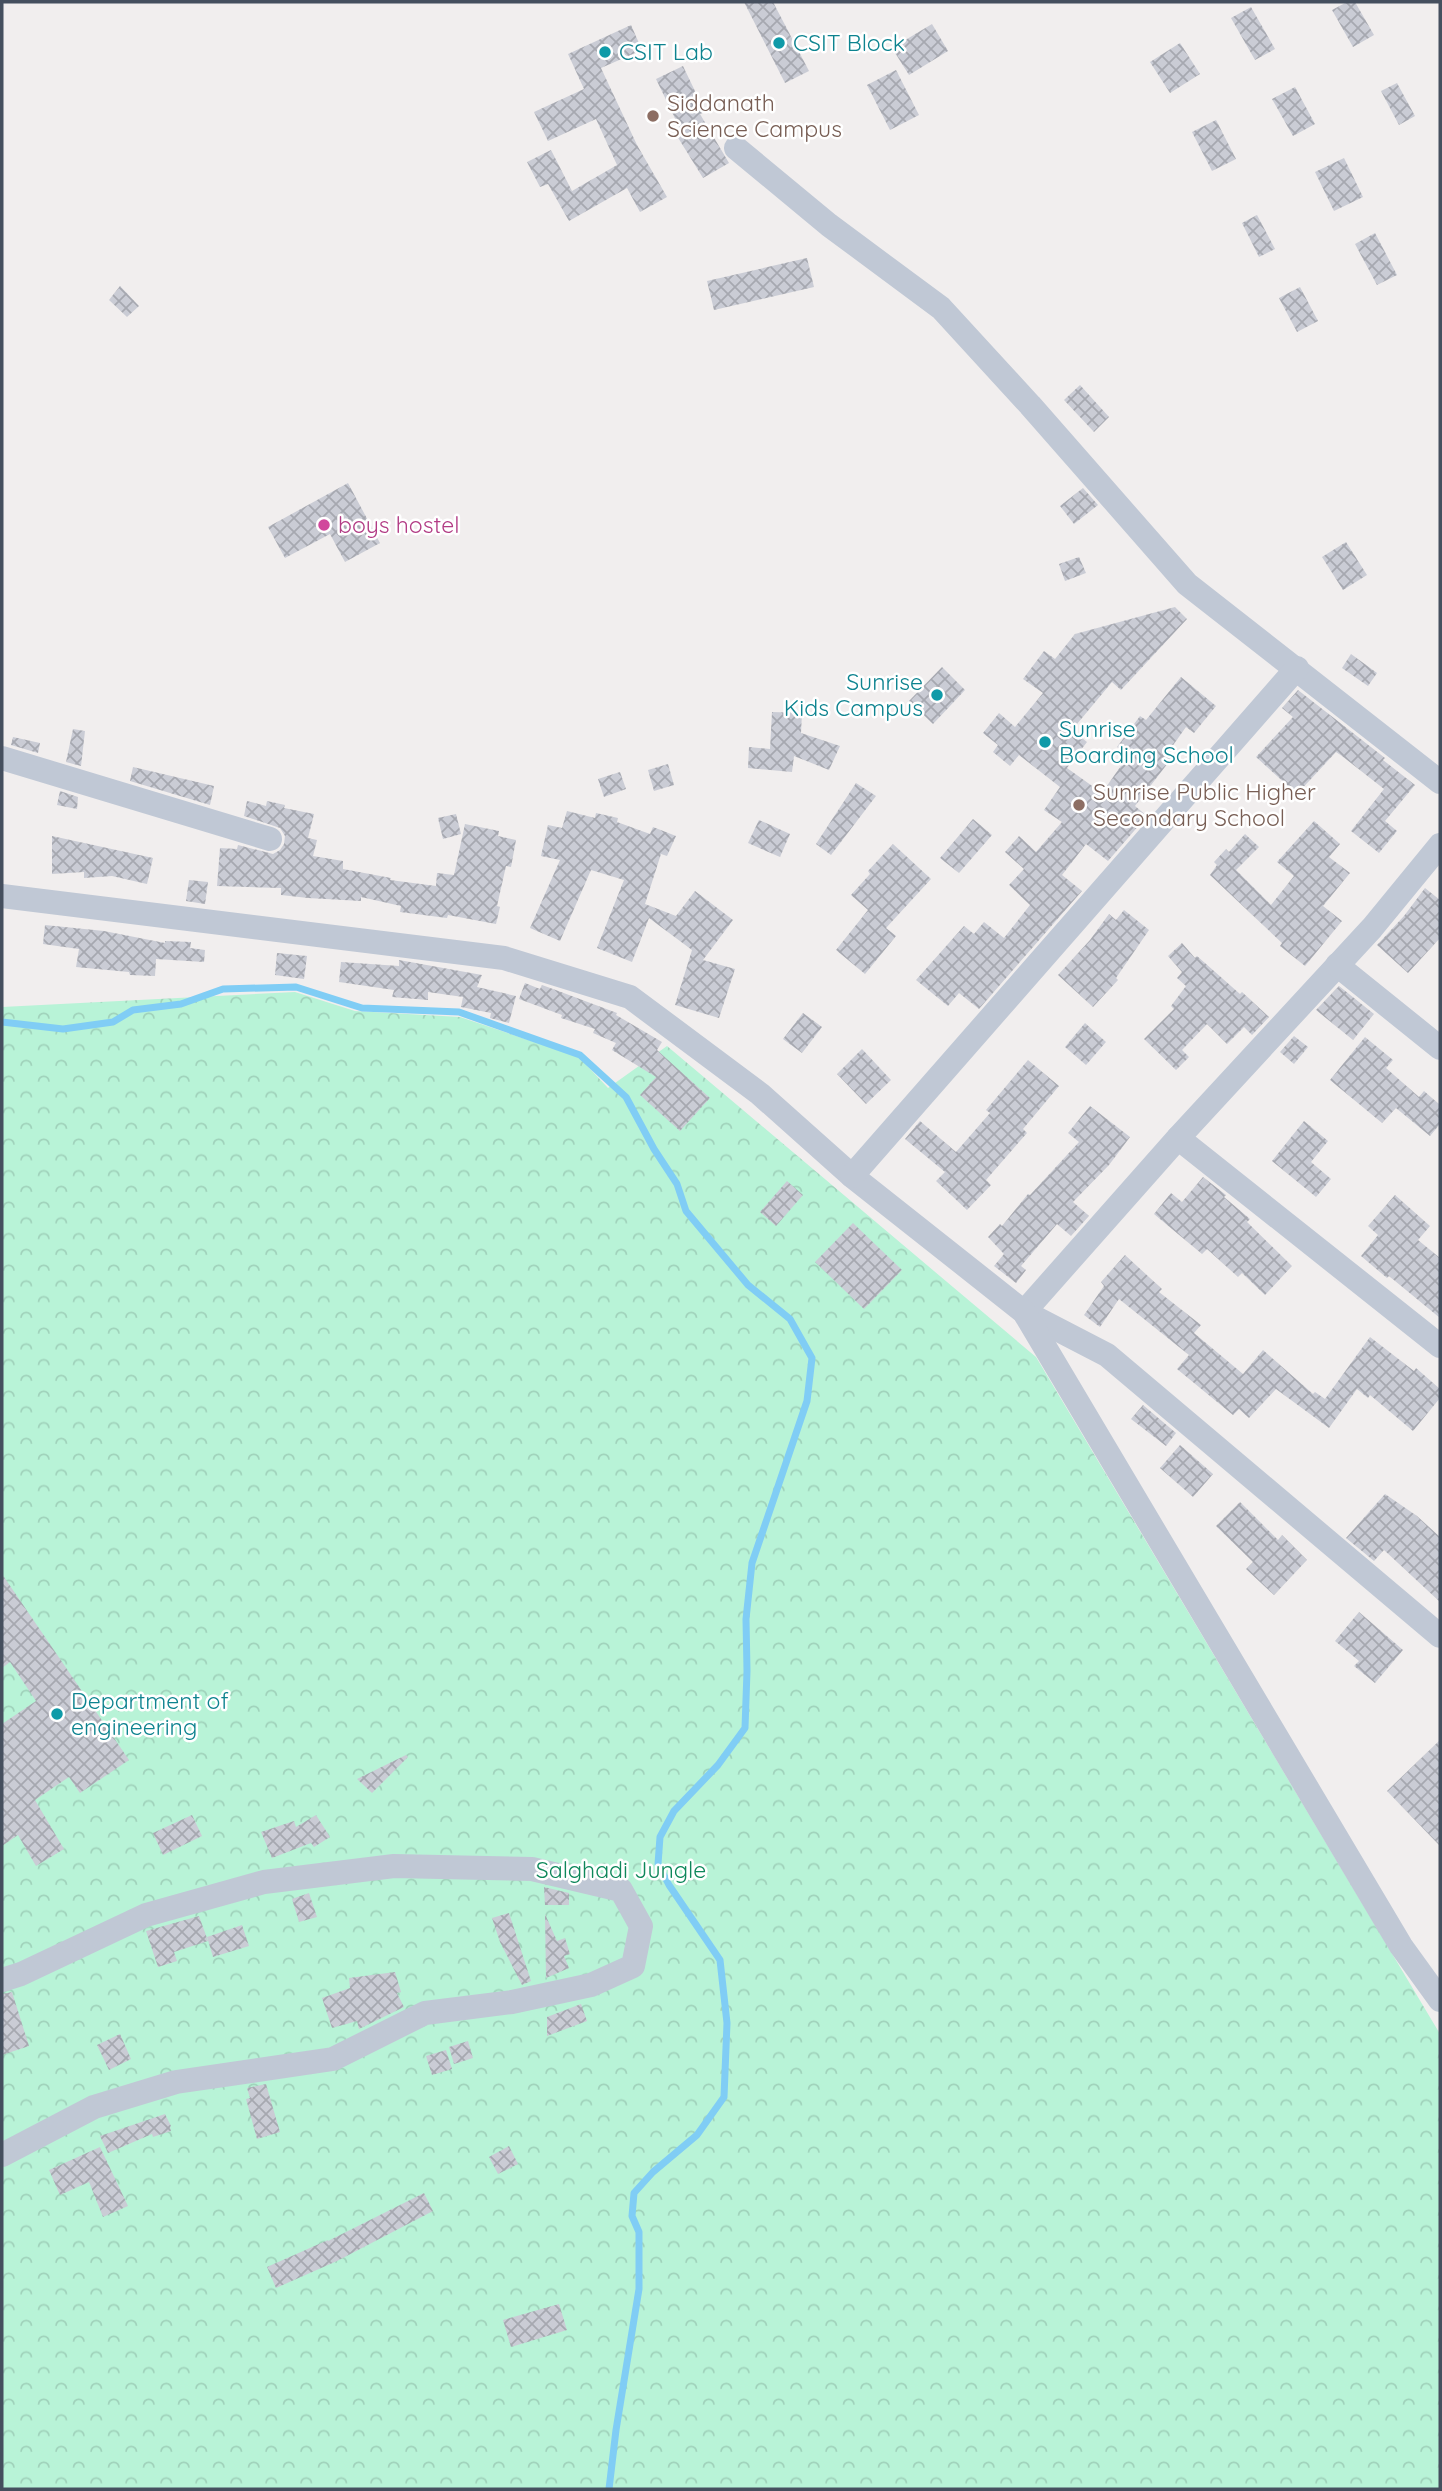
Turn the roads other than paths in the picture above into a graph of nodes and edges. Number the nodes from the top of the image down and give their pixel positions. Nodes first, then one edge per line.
1 (736, 148) dead end
2 (1297, 668) junction
3 (2, 758) edge
4 (1440, 782) edge
5 (270, 839) dead end
6 (1440, 845) edge
7 (2, 896) edge
8 (1337, 965) junction
9 (1440, 1048) edge
10 (1178, 1138) junction
11 (852, 1176) junction
12 (1024, 1312) junction
13 (1440, 1346) edge
14 (1440, 1636) edge
15 (2, 1980) edge
16 (1440, 2000) edge
17 (2, 2155) edge

1 - 2 street
2 - 4 street
2 - 11 street
3 - 5 street
6 - 8 street
7 - 11 street
8 - 9 street
8 - 10 street
10 - 12 street
10 - 13 street
11 - 12 street
12 - 14 street
12 - 16 street
15 - 17 street

